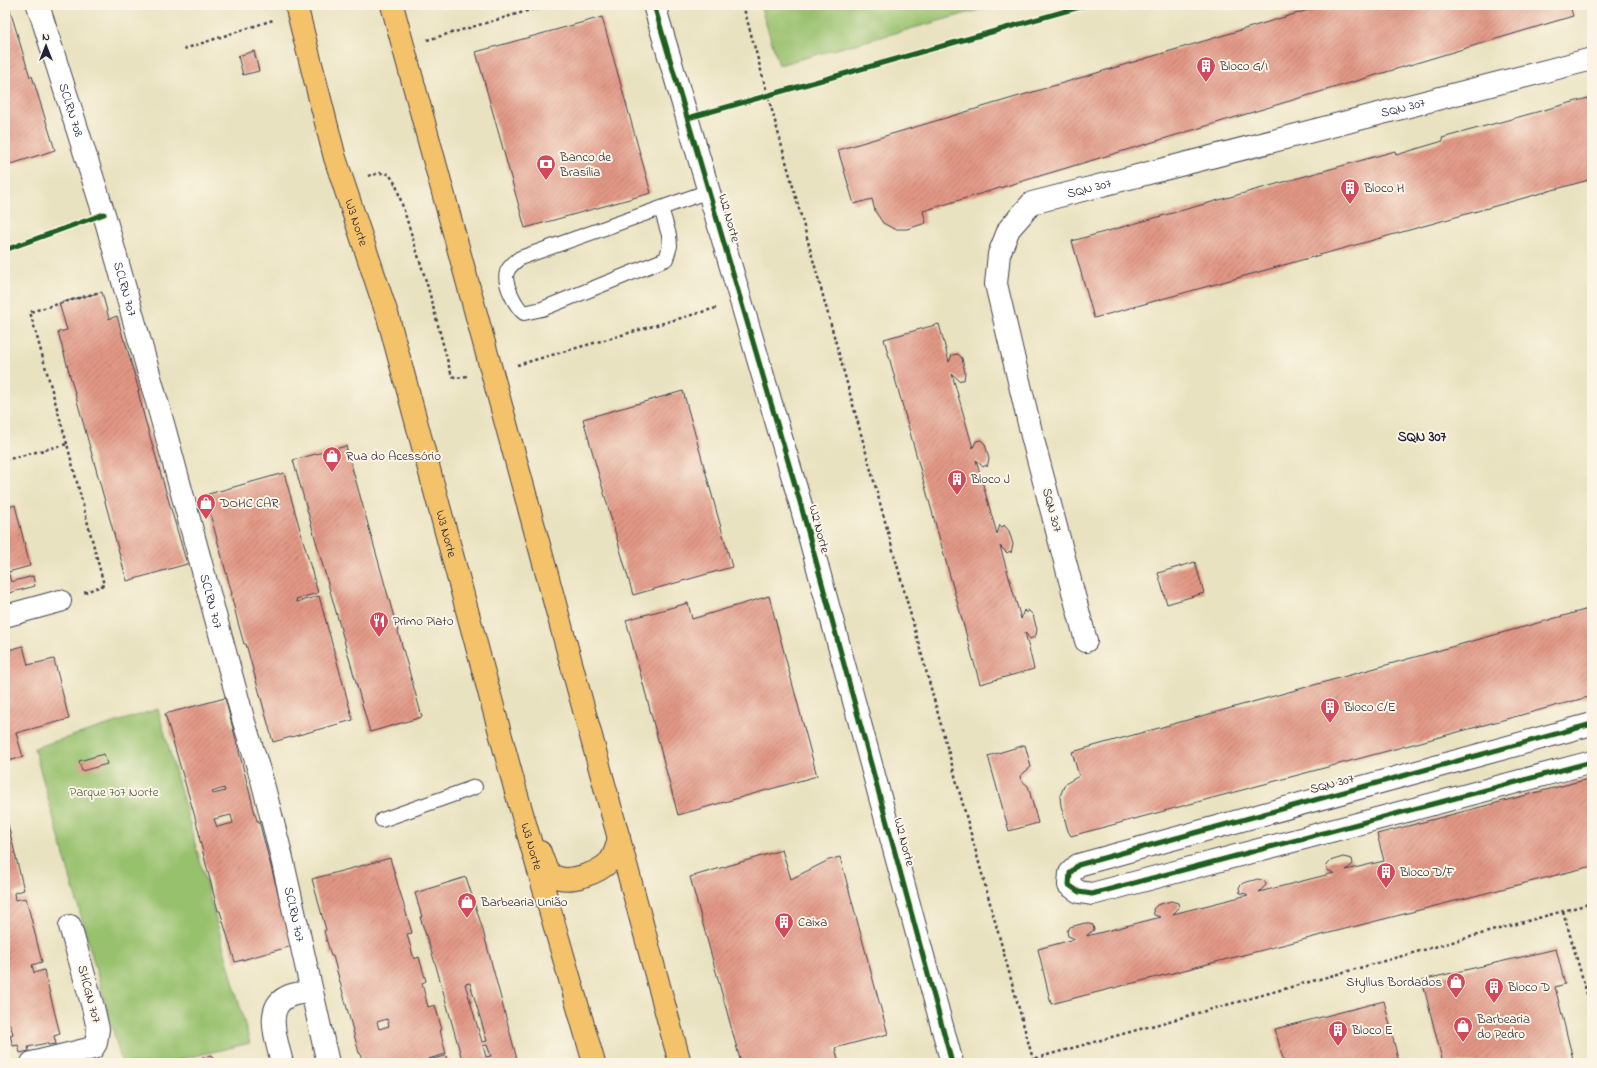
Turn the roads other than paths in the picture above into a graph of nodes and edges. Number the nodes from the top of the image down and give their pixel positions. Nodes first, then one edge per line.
1 (38, 5) edge
2 (392, 5) edge
3 (654, 5) edge
4 (297, 9) edge
5 (1592, 59) edge
6 (709, 191) junction
7 (661, 208) junction
8 (104, 214) joint
9 (60, 601) road end
10 (5, 616) edge
11 (1086, 641) dead end
12 (1592, 724) edge
13 (1592, 762) edge
14 (475, 787) dead end
15 (516, 792) junction
16 (382, 820) dead end
17 (619, 838) junction
18 (70, 926) dead end
19 (311, 991) junction
20 (32, 1063) edge
21 (282, 1063) edge
22 (328, 1063) edge
23 (594, 1063) edge
24 (680, 1063) edge
25 (952, 1063) edge

1 - 8 street, SCLRN 708
2 - 17 main road
3 - 6 street, W2 Norte
4 - 15 main road, W3 Norte
5 - 11 street, SQN 307
6 - 7 lane
6 - 25 street, W2 Norte
7 - 7 lane
8 - 19 street, SCLRN 707
9 - 10 street
12 - 13 street, SQN 307
14 - 16 lane
15 - 17 main road
15 - 23 main road, W3 Norte
17 - 24 main road
18 - 20 street, SHCGN 707
19 - 21 street
19 - 22 street, SCLRN 707

